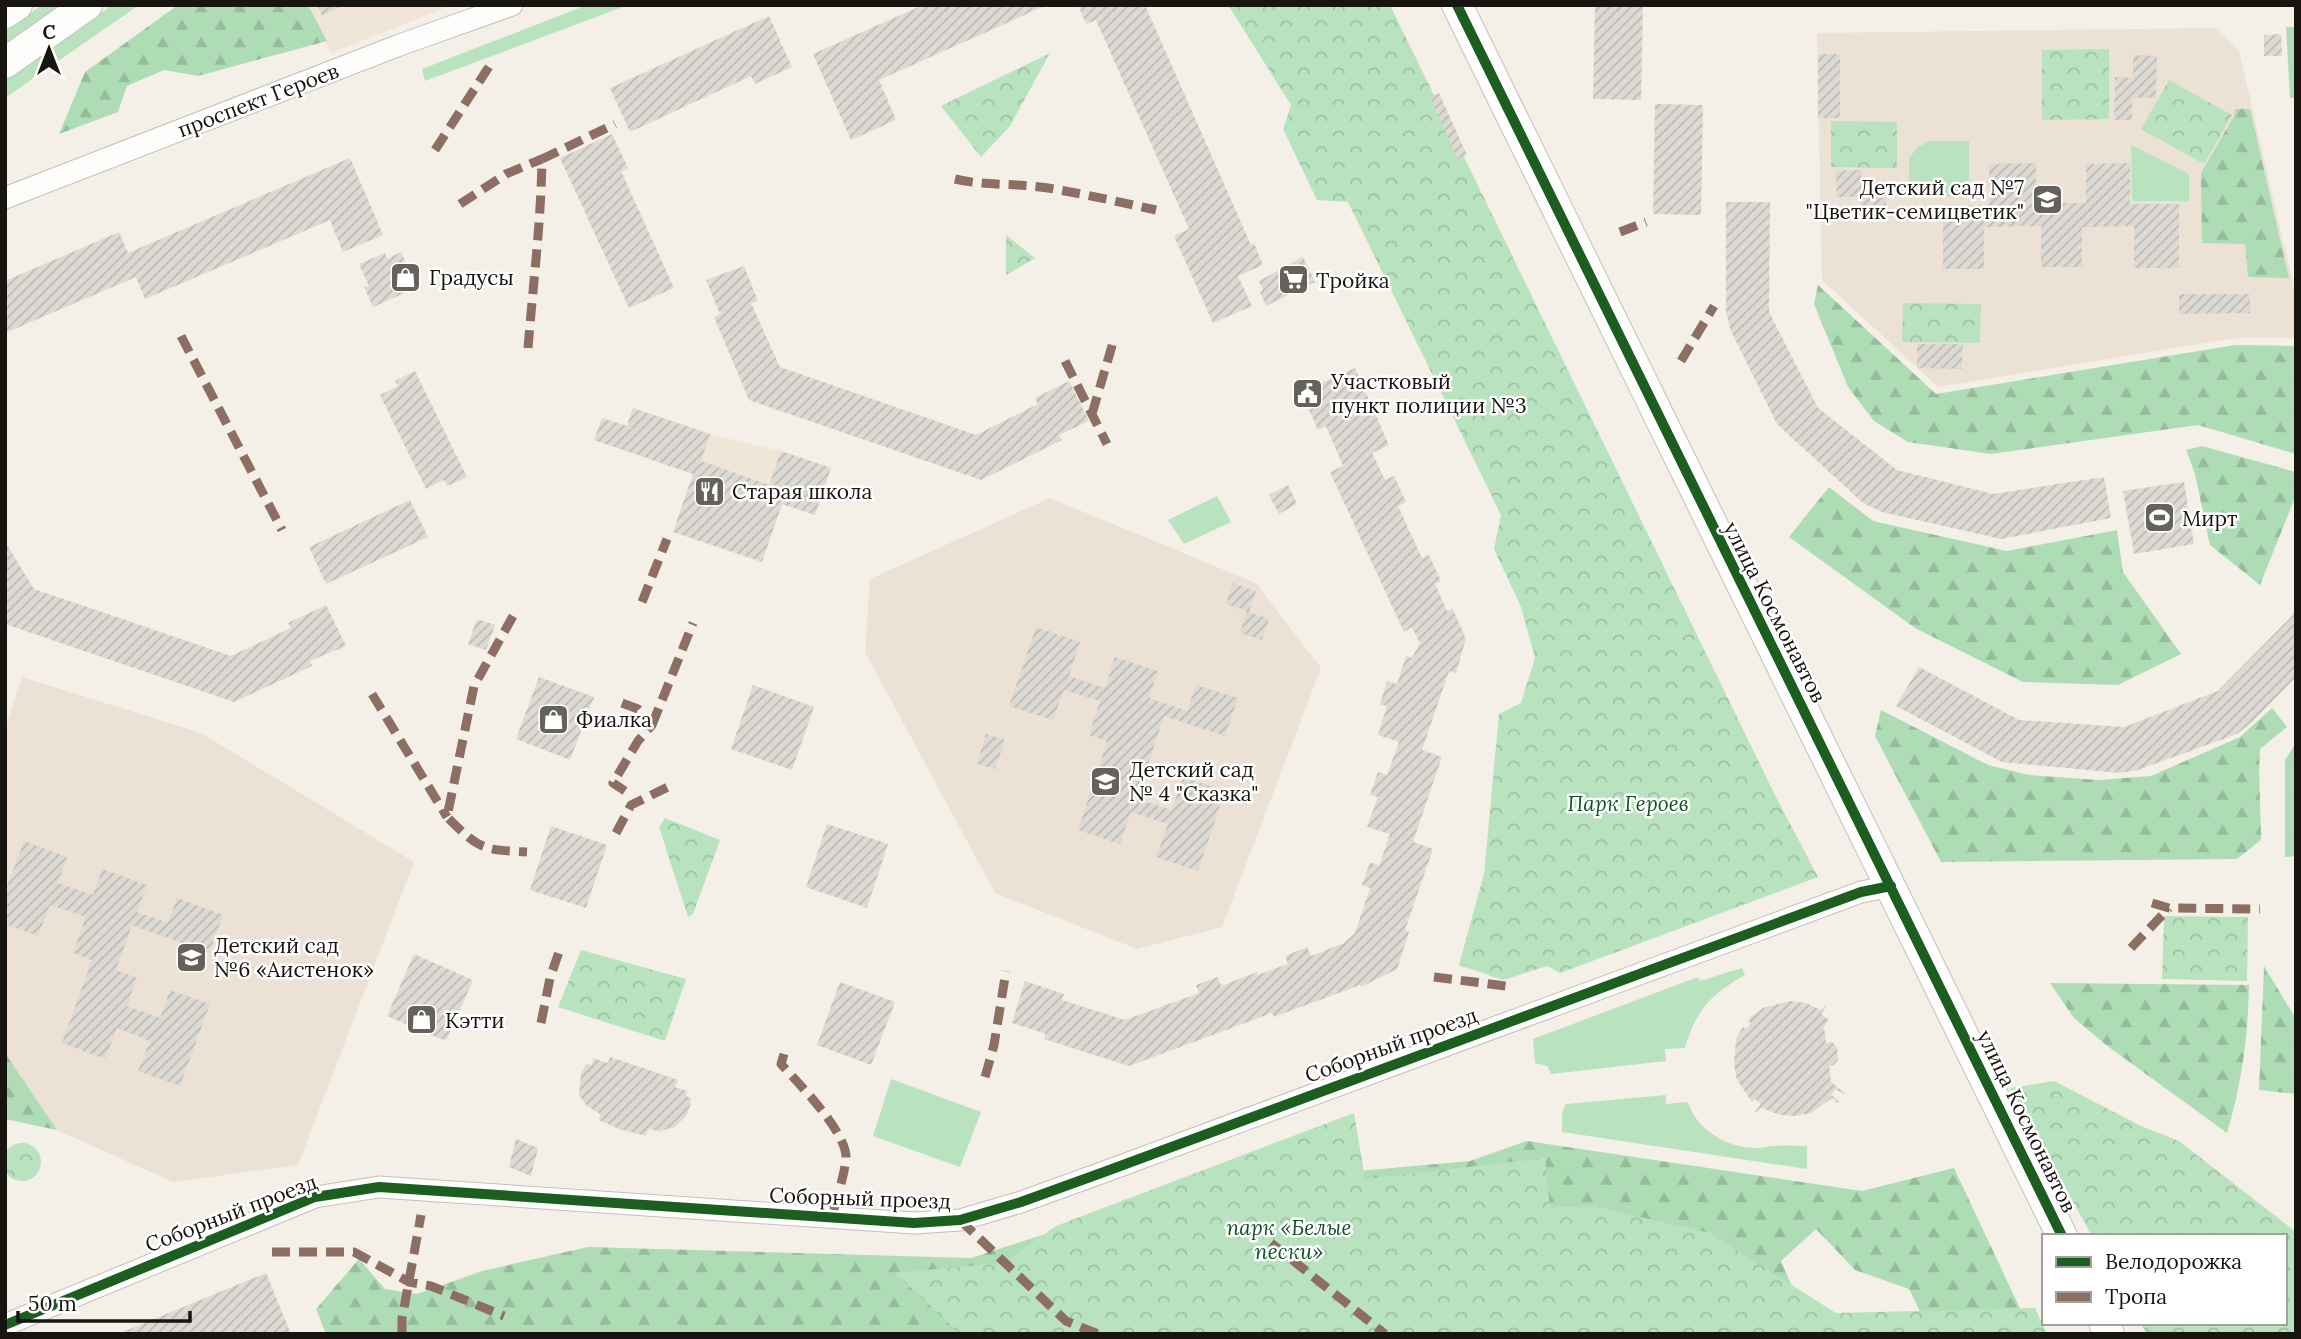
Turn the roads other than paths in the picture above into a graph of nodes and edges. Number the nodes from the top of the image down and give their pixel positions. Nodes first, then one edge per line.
1 (17, 5) edge
2 (87, 5) edge
3 (512, 5) edge
4 (1457, 5) edge
5 (5, 13) edge
6 (5, 63) edge
7 (5, 198) edge
8 (1891, 886) junction
9 (2061, 1234) edge
10 (5, 1325) edge

1 - 5 street
2 - 6 street
3 - 7 street, проспект Героев
4 - 8 street, улица Космонавтов
8 - 9 street, улица Космонавтов
8 - 10 street, Соборный проезд

